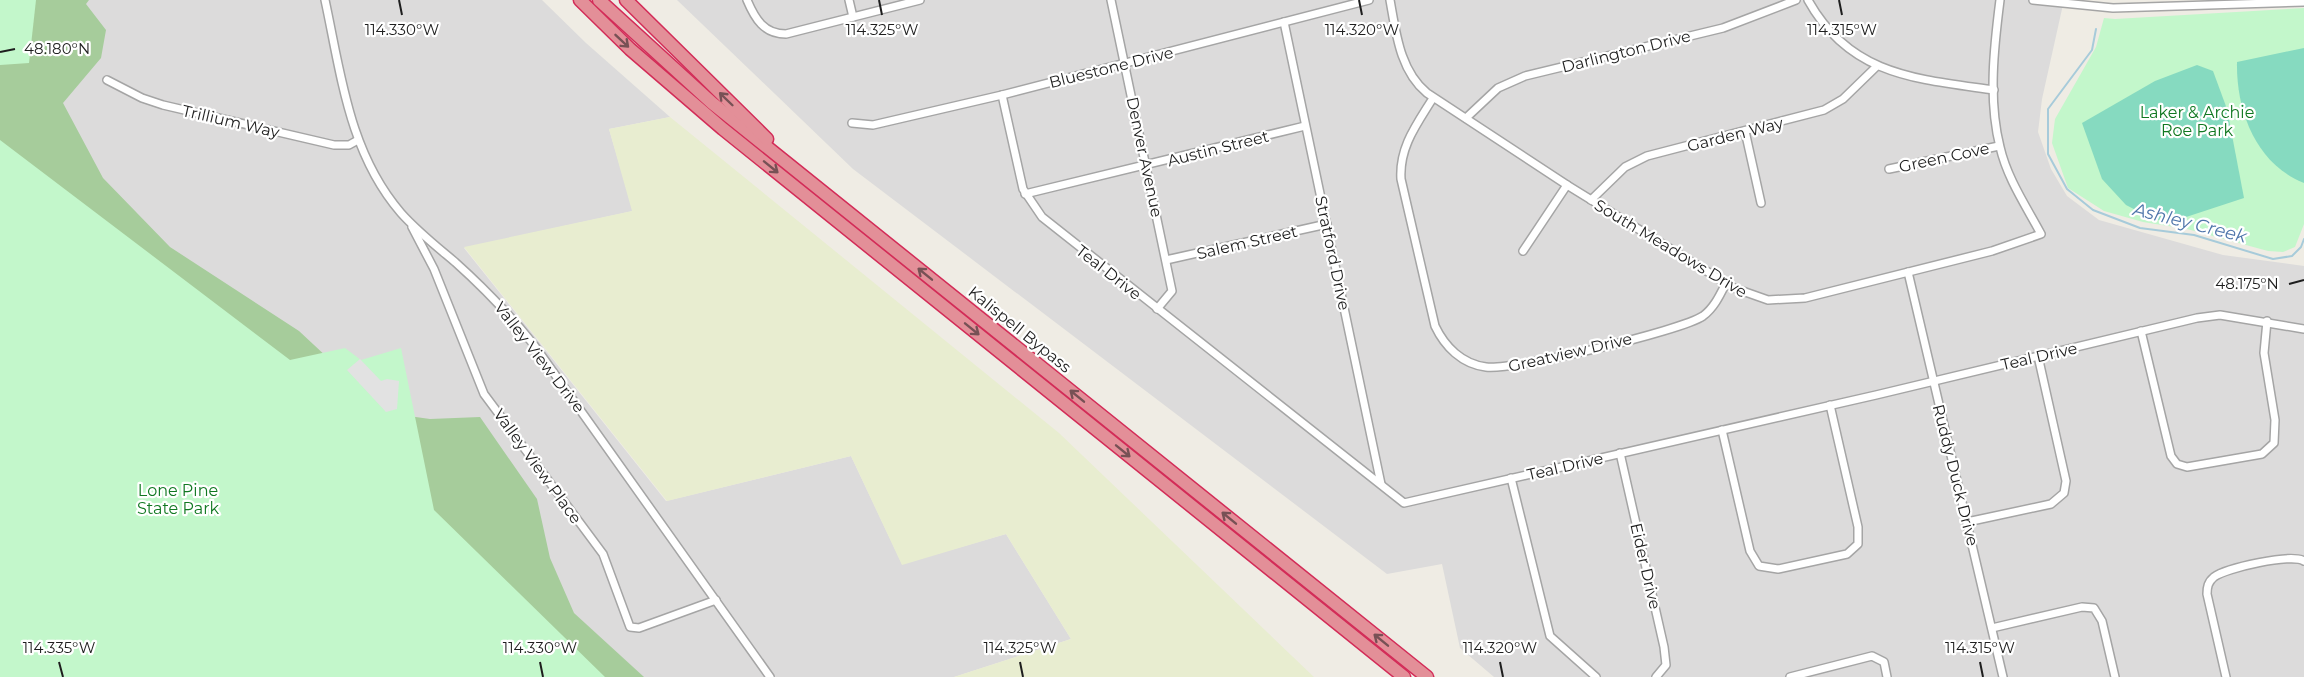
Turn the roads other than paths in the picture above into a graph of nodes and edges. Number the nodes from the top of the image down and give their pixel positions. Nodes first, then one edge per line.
1 (325, 0) edge
2 (580, 0) edge
3 (599, 0) edge
4 (626, 0) edge
5 (747, 0) edge
6 (849, 0) edge
7 (920, 0) edge
8 (1111, 0) edge
9 (1370, 0) edge
10 (1390, 0) edge
11 (1796, 0) edge
12 (1808, 0) edge
13 (2000, 0) edge
14 (2033, 0) edge
15 (2304, 2) edge
16 (853, 17) junction
17 (1284, 22) junction
18 (1125, 63) junction
19 (1877, 66) junction
20 (107, 80) dead end
21 (1994, 90) junction
22 (1002, 95) junction
23 (1434, 98) junction
24 (1466, 118) junction
25 (852, 123) dead end
26 (1305, 126) junction
27 (1745, 131) junction
28 (358, 140) junction
29 (1999, 146) junction
30 (1147, 166) junction
31 (1889, 169) dead end
32 (796, 171) junction
33 (1567, 185) junction
34 (1025, 194) junction
35 (1591, 200) junction
36 (1761, 203) dead end
37 (409, 222) junction
38 (1327, 224) junction
39 (1522, 251) dead end
40 (1166, 260) junction
41 (1908, 272) junction
42 (1726, 283) junction
43 (1157, 309) junction
44 (2267, 321) junction
45 (2304, 329) edge
46 (2141, 331) junction
47 (2038, 356) junction
48 (1934, 380) junction
49 (1830, 405) junction
50 (1722, 430) junction
51 (1620, 453) junction
52 (1511, 478) junction
53 (1381, 484) junction
54 (1967, 522) junction
55 (2304, 561) edge
56 (716, 600) junction
57 (1992, 628) junction
58 (770, 677) edge
59 (1404, 677) edge
60 (1427, 677) edge
61 (1596, 677) edge
62 (1656, 677) edge
63 (1790, 677) edge
64 (1887, 677) edge
65 (2003, 677) edge
66 (2115, 677) edge
67 (2226, 677) edge

1 - 28 street, Valley View Drive
2 -> 59 highway, Kalispell Bypass
3 - 32 highway, Kalispell Bypass
32 -> 4 highway
5 - 16 street
6 - 16 street
7 - 16 street
8 - 18 street, Denver Avenue
9 - 17 street, Bluestone Drive
10 - 23 street, South Meadows Drive
11 - 24 street, Darlington Drive
12 - 19 street
13 - 21 street
14 - 15 street
17 - 18 street, Bluestone Drive
17 - 26 street, Stratford Drive
18 - 22 street, Bluestone Drive
18 - 30 street, Denver Avenue
19 - 21 street
19 - 27 street, Garden Way
20 - 28 street, Trillium Way
21 - 29 street
22 - 25 street, Bluestone Drive
22 - 34 street, Teal Drive
23 - 24 street, South Meadows Drive
23 - 42 street, Greatview Drive
24 - 33 street, South Meadows Drive
26 - 30 street, Austin Street
26 - 38 street, Stratford Drive
27 - 35 street, Garden Way
27 - 36 street
28 - 37 street, Valley View Drive
29 - 31 street, Green Cove
29 - 41 street, South Meadows Drive
30 - 34 street, Austin Street
30 - 40 street, Denver Avenue
60 -> 32 highway, Kalispell Bypass
33 - 35 street, South Meadows Drive
33 - 39 street
34 - 43 street, Teal Drive
35 - 42 street, South Meadows Drive
37 - 56 street, Valley View Drive
37 - 56 street, Valley View Place
38 - 40 street, Salem Street
38 - 53 street, Stratford Drive
40 - 43 street, Denver Avenue
41 - 42 street, South Meadows Drive
41 - 48 street, Ruddy Duck Drive
43 - 53 street, Teal Drive
44 - 45 street, Teal Drive
44 - 46 street, Teal Drive
44 - 46 street
46 - 47 street, Teal Drive
47 - 48 street, Teal Drive
47 - 54 street
48 - 49 street, Teal Drive
48 - 54 street, Ruddy Duck Drive
49 - 50 street, Teal Drive
49 - 50 street
50 - 51 street, Teal Drive
51 - 52 street, Teal Drive
51 - 62 street, Eider Drive
52 - 53 street, Teal Drive
52 - 61 street
54 - 57 street, Ruddy Duck Drive
55 - 67 street
56 - 58 street, Valley View Drive
57 - 65 street, Ruddy Duck Drive
57 - 66 street
63 - 64 street

